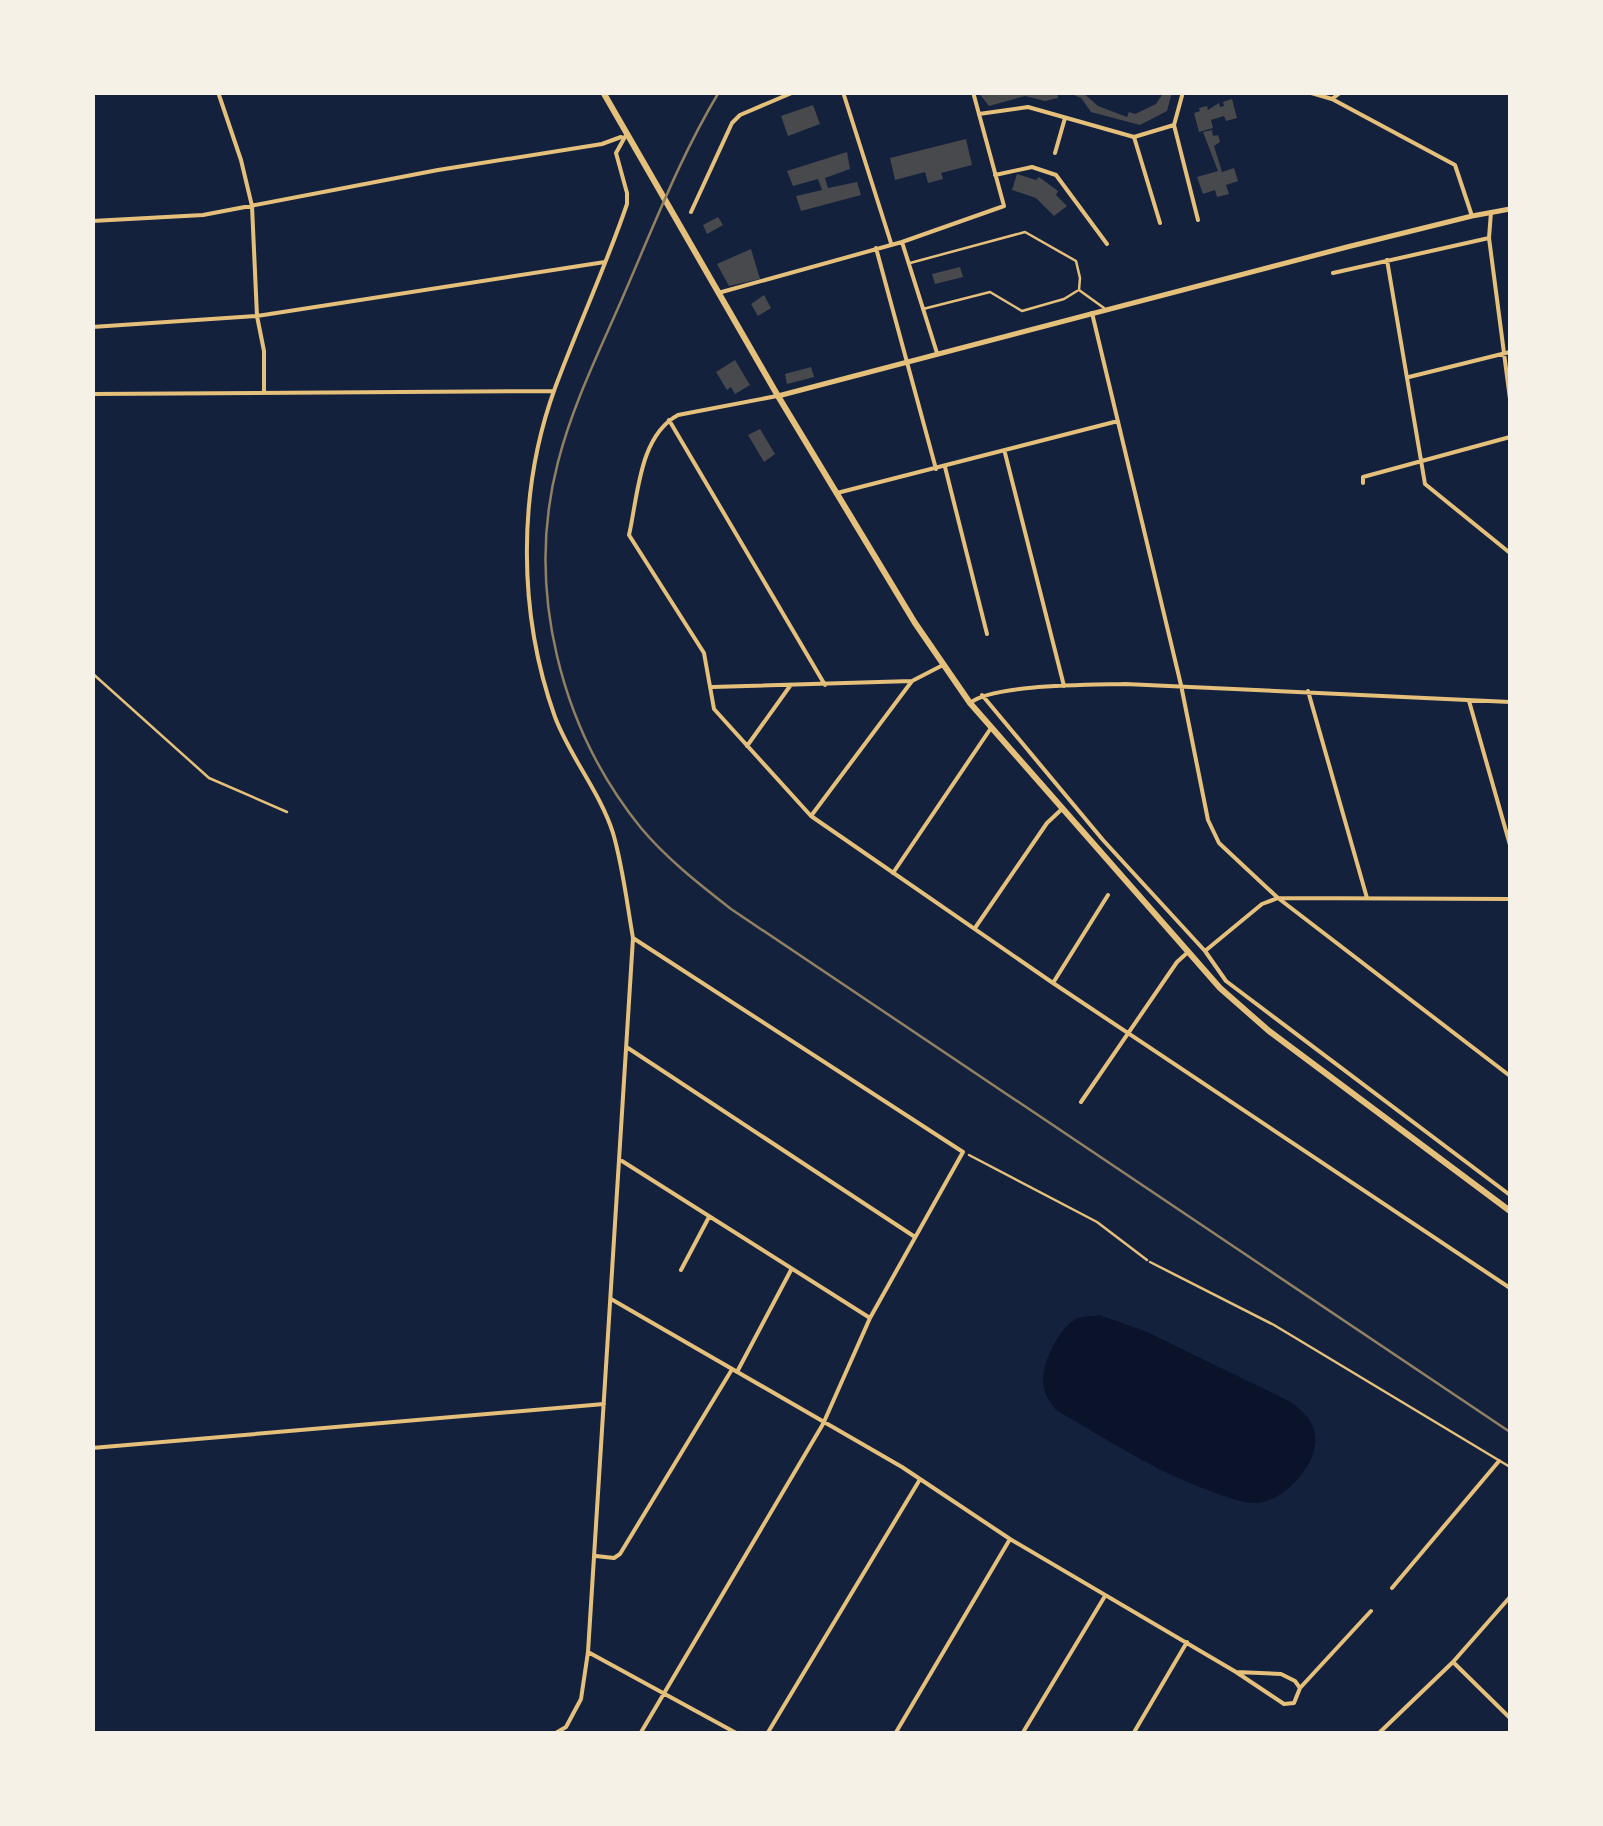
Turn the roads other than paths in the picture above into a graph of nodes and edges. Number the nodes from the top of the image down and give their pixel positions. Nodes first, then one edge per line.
1 (218, 92) edge
2 (604, 92) edge
3 (794, 92) edge
4 (843, 92) edge
5 (972, 92) edge
6 (1183, 92) edge
7 (1308, 92) edge
8 (1340, 92) edge
9 (1332, 98) junction
10 (979, 114) junction
11 (1065, 118) junction
12 (1174, 126) junction
13 (626, 135) junction
14 (1134, 137) junction
15 (1055, 154) dead end
16 (995, 174) junction
17 (252, 206) junction
18 (1510, 210) edge
19 (692, 212) dead end
20 (1491, 212) junction
21 (1472, 216) junction
22 (1198, 220) dead end
23 (92, 221) edge
24 (1160, 223) dead end
25 (1489, 238) junction
26 (902, 242) junction
27 (892, 244) junction
28 (1107, 244) dead end
29 (876, 248) junction
30 (1387, 260) junction
31 (605, 262) junction
32 (909, 263) junction
33 (1333, 273) dead end
34 (1079, 290) junction
35 (718, 293) junction
36 (923, 309) junction
37 (1106, 309) junction
38 (1092, 312) junction
39 (257, 316) junction
40 (92, 326) edge
41 (1510, 352) edge
42 (937, 353) junction
43 (1502, 354) junction
44 (906, 360) junction
45 (1409, 377) junction
46 (554, 391) junction
47 (264, 392) junction
48 (92, 394) edge
49 (778, 396) junction
50 (1510, 399) edge
51 (669, 420) junction
52 (1118, 421) junction
53 (1510, 437) edge
54 (1005, 450) junction
55 (1420, 461) junction
56 (945, 467) junction
57 (936, 469) junction
58 (1363, 483) dead end
59 (837, 494) junction
60 (1510, 553) edge
61 (987, 634) dead end
62 (943, 666) junction
63 (912, 682) junction
64 (825, 685) junction
65 (1181, 685) junction
66 (790, 686) junction
67 (1064, 686) junction
68 (710, 688) junction
69 (1308, 691) junction
70 (982, 695) junction
71 (1468, 699) junction
72 (1510, 702) edge
73 (970, 703) junction
74 (992, 728) junction
75 (746, 746) junction
76 (1062, 809) junction
77 (811, 816) junction
78 (1510, 845) edge
79 (893, 873) junction
80 (1108, 895) dead end
81 (1278, 898) junction
82 (1368, 898) junction
83 (1510, 898) edge
84 (975, 928) junction
85 (633, 938) junction
86 (1205, 951) junction
87 (1187, 954) junction
88 (1053, 983) junction
89 (1129, 1032) junction
90 (628, 1048) junction
91 (1510, 1076) edge
92 (1081, 1102) dead end
93 (622, 1161) junction
94 (1510, 1196) edge
95 (1510, 1211) edge
96 (710, 1215) junction
97 (914, 1237) junction
98 (1150, 1262) road end
99 (681, 1270) dead end
100 (791, 1270) junction
101 (1510, 1288) edge
102 (611, 1298) junction
103 (870, 1318) junction
104 (734, 1371) junction
105 (604, 1404) junction
106 (823, 1424) junction
107 (92, 1448) edge
108 (1500, 1461) junction
109 (1510, 1467) edge
110 (919, 1480) junction
111 (1010, 1539) junction
112 (596, 1556) junction
113 (1392, 1588) dead end
114 (1105, 1596) junction
115 (1510, 1597) edge
116 (1371, 1611) dead end
117 (1187, 1642) junction
118 (588, 1652) junction
119 (1452, 1662) junction
120 (1236, 1672) junction
121 (1300, 1688) junction
122 (664, 1692) junction
123 (1510, 1718) edge
124 (566, 1726) junction
125 (554, 1734) edge
126 (571, 1734) edge
127 (640, 1734) edge
128 (738, 1734) edge
129 (767, 1734) edge
130 (895, 1734) edge
131 (1022, 1734) edge
132 (1133, 1734) edge
133 (1378, 1734) edge

1 - 17 street
2 - 13 main road
3 - 19 street
4 - 27 street
5 - 10 street
6 - 12 street
7 - 9 street
8 - 9 street
9 - 21 street
10 - 11 street
10 - 16 street
11 - 14 street
11 - 15 street
12 - 14 street
12 - 22 street
13 - 17 street
13 - 31 street
13 - 35 main road
14 - 24 street
16 - 26 street
16 - 28 street
17 - 23 street
17 - 39 street
18 - 20 street
20 - 21 street
20 - 25 street
21 - 37 street
25 - 30 street
25 - 43 street
26 - 27 street
26 - 32 street
27 - 29 street
29 - 35 street
29 - 44 street
30 - 33 street
30 - 45 street
31 - 39 street
31 - 46 street
32 - 34 lane
32 - 36 street
34 - 36 lane
34 - 37 lane
35 - 49 main road
36 - 42 street
37 - 38 street
38 - 42 street
38 - 52 street
39 - 40 street
39 - 47 street
41 - 43 street
42 - 44 street
43 - 45 street
43 - 50 street
44 - 49 street
44 - 57 street
45 - 55 street
46 - 47 street
46 - 85 street
47 - 48 street
49 - 51 street
49 - 59 main road
51 - 64 street
51 - 68 street
52 - 54 street
52 - 65 street
53 - 55 street
54 - 56 street
54 - 67 street
55 - 58 street
55 - 60 street
56 - 57 street
56 - 61 street
57 - 59 street
59 - 62 main road
62 - 63 street
62 - 73 main road
63 - 64 street
63 - 77 street
64 - 66 street
65 - 67 street
65 - 69 street
65 - 81 street
66 - 68 street
66 - 75 street
67 - 70 street
68 - 75 street
69 - 71 street
69 - 82 street
70 - 73 street
70 - 86 street
71 - 72 street
71 - 78 street
73 - 74 main road
74 - 76 main road
74 - 79 street
75 - 77 street
76 - 84 street
76 - 87 main road
77 - 79 street
79 - 84 street
80 - 88 street
81 - 82 street
81 - 86 street
81 - 91 street
82 - 83 street
84 - 88 street
85 - 90 street
85 - 97 street
86 - 94 street
87 - 89 street
87 - 95 main road
88 - 89 street
89 - 92 street
89 - 101 street
90 - 93 street
90 - 97 street
93 - 96 street
93 - 102 street
96 - 99 street
96 - 100 street
97 - 103 street
98 - 108 lane
100 - 103 street
100 - 104 street
102 - 104 street
102 - 105 street
103 - 106 street
104 - 106 street
104 - 112 street
105 - 107 street
105 - 112 street
106 - 110 street
106 - 122 street
108 - 109 lane
108 - 113 street
110 - 111 street
110 - 129 street
111 - 114 street
111 - 130 street
112 - 118 street
114 - 117 street
114 - 131 street
115 - 119 street
116 - 121 street
117 - 120 street
117 - 132 street
118 - 122 street
118 - 124 street
119 - 123 street
119 - 133 street
120 - 121 street
120 - 121 street
122 - 127 street
122 - 128 street
124 - 125 street
124 - 126 street

